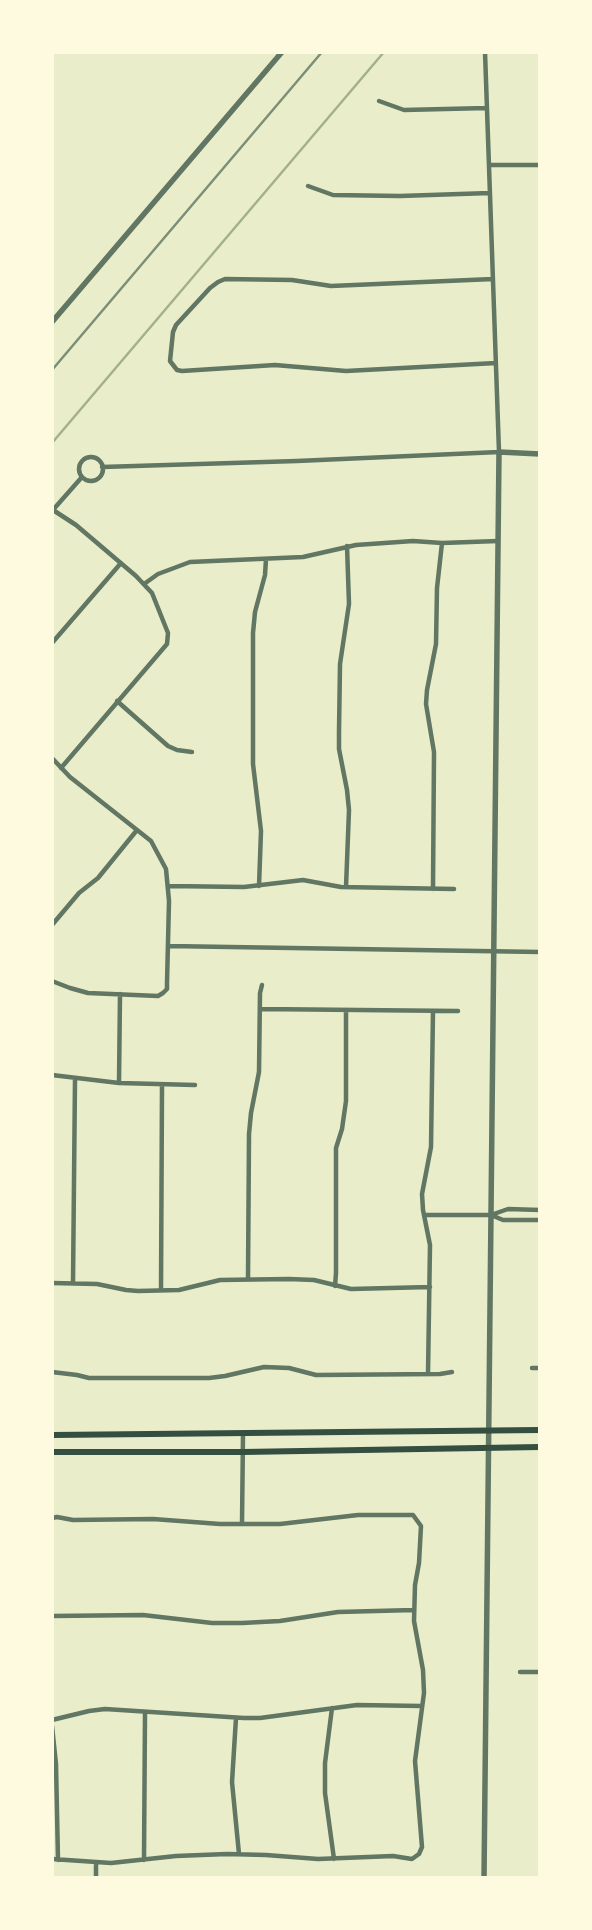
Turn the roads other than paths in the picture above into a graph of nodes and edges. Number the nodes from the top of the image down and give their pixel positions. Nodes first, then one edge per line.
1 (282, 52) edge
2 (485, 52) edge
3 (379, 101) dead end
4 (487, 108) junction
5 (489, 165) junction
6 (540, 165) edge
7 (308, 186) dead end
8 (490, 193) junction
9 (493, 279) junction
10 (52, 322) edge
11 (496, 364) junction
12 (499, 452) junction
13 (540, 454) edge
14 (102, 467) junction
15 (82, 477) junction
16 (53, 510) edge
17 (498, 541) junction
18 (442, 543) junction
19 (347, 546) junction
20 (266, 559) junction
21 (120, 562) junction
22 (144, 584) junction
23 (52, 643) edge
24 (117, 701) junction
25 (192, 752) dead end
26 (52, 758) edge
27 (61, 768) junction
28 (137, 830) junction
29 (168, 886) junction
30 (260, 886) junction
31 (346, 887) junction
32 (433, 889) junction
33 (454, 889) dead end
34 (52, 925) edge
35 (168, 946) junction
36 (494, 950) junction
37 (540, 952) edge
38 (52, 981) edge
39 (262, 985) dead end
40 (120, 994) junction
41 (260, 1009) junction
42 (346, 1010) junction
43 (433, 1011) junction
44 (458, 1011) dead end
45 (52, 1075) edge
46 (75, 1079) junction
47 (119, 1082) junction
48 (162, 1085) junction
49 (195, 1085) dead end
50 (540, 1210) edge
51 (424, 1215) junction
52 (491, 1216) junction
53 (540, 1220) edge
54 (248, 1279) junction
55 (52, 1283) edge
56 (73, 1283) junction
57 (335, 1286) junction
58 (430, 1286) junction
59 (161, 1290) junction
60 (532, 1368) dead end
61 (540, 1368) edge
62 (52, 1372) edge
63 (452, 1372) dead end
64 (428, 1374) junction
65 (489, 1430) junction
66 (540, 1430) edge
67 (243, 1434) junction
68 (52, 1435) edge
69 (488, 1448) junction
70 (540, 1448) edge
71 (52, 1452) edge
72 (243, 1452) junction
73 (52, 1518) edge
74 (242, 1524) junction
75 (414, 1610) junction
76 (52, 1616) edge
77 (520, 1672) dead end
78 (540, 1672) edge
79 (422, 1706) junction
80 (332, 1708) junction
81 (145, 1712) junction
82 (236, 1718) junction
83 (52, 1720) edge
84 (52, 1726) edge
85 (239, 1854) junction
86 (55, 1859) edge
87 (334, 1859) junction
88 (144, 1860) junction
89 (96, 1863) junction
90 (96, 1878) edge
91 (484, 1878) edge

1 - 10 street
2 - 4 street
3 - 4 street
4 - 5 street
5 - 6 street
5 - 8 street
7 - 8 street
8 - 9 street
9 - 11 street
9 - 11 street
11 - 12 street
12 - 13 street
12 - 14 street
12 - 17 street
14 - 15 street
14 - 15 street
15 - 16 street
16 - 21 street
17 - 18 street
17 - 36 street
18 - 19 street
18 - 32 street
19 - 20 street
19 - 31 street
20 - 22 street
20 - 30 street
21 - 22 street
21 - 23 street
22 - 24 street
24 - 25 street
24 - 27 street
26 - 27 street
27 - 28 street
28 - 29 street
28 - 34 street
29 - 30 street
29 - 35 street
30 - 31 street
31 - 32 street
32 - 33 street
35 - 36 street
35 - 40 street
36 - 37 street
36 - 52 street
38 - 40 street
39 - 41 street
40 - 47 street
41 - 42 street
41 - 54 street
42 - 43 street
42 - 57 street
43 - 44 street
43 - 51 street
45 - 46 street
46 - 47 street
46 - 56 street
47 - 48 street
48 - 49 street
48 - 59 street
50 - 52 street
51 - 52 street
51 - 58 street
52 - 53 street
52 - 65 street
54 - 57 street
54 - 59 street
55 - 56 street
56 - 59 street
57 - 58 street
58 - 64 street
60 - 61 street
62 - 64 street
63 - 64 street
65 - 66 main road
65 - 67 main road
65 - 69 street
67 - 68 main road
67 - 72 street
69 - 70 main road
69 - 72 main road
69 - 91 street
71 - 72 main road
72 - 74 street
73 - 74 street
74 - 75 street
75 - 76 street
75 - 79 street
77 - 78 street
79 - 80 street
79 - 87 street
80 - 82 street
80 - 87 street
81 - 82 street
81 - 83 street
81 - 88 street
82 - 85 street
84 - 86 street
85 - 87 street
85 - 88 street
86 - 89 street
88 - 89 street
89 - 90 street

